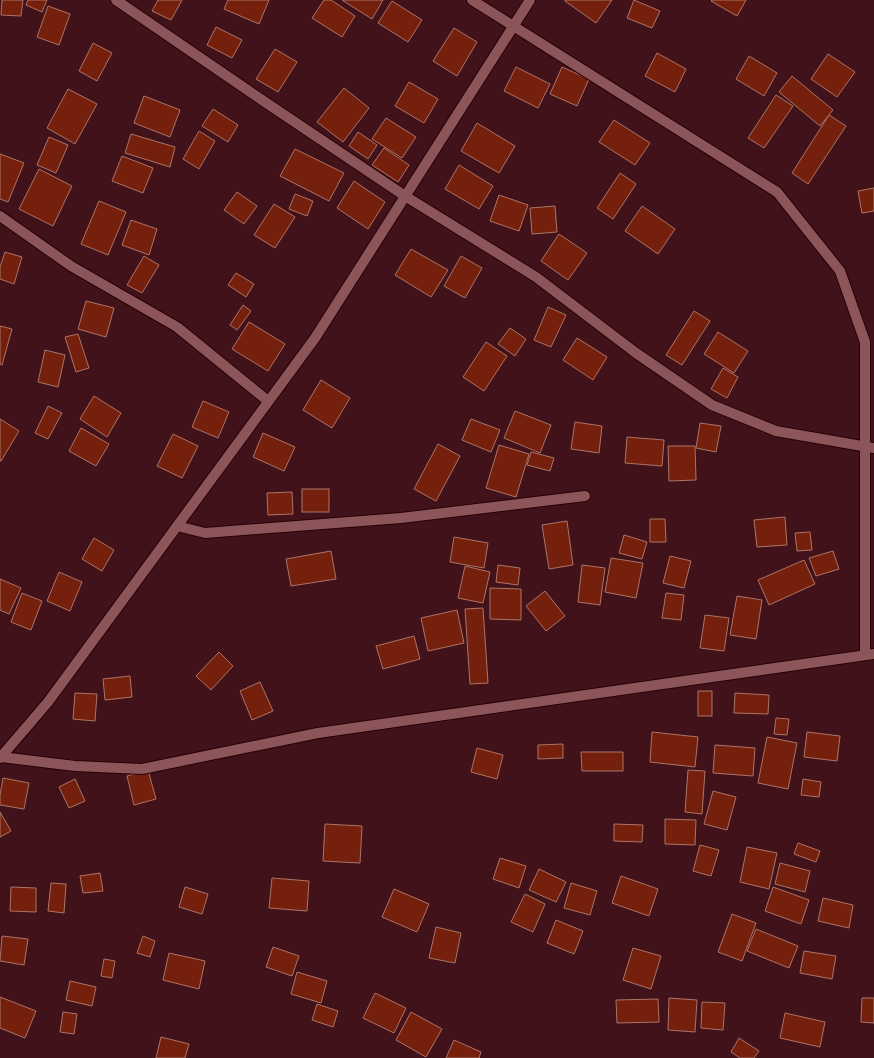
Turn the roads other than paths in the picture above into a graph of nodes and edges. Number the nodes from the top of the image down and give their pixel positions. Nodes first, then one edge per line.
1 (116, 0) edge
2 (472, 0) edge
3 (530, 0) edge
4 (513, 27) junction
5 (405, 196) junction
6 (0, 216) edge
7 (268, 401) junction
8 (870, 447) edge
9 (585, 496) dead end
10 (177, 526) junction
11 (870, 654) edge
12 (1, 758) edge

1 - 5 street
2 - 4 street
3 - 4 street
4 - 5 street
4 - 8 street
5 - 7 street
5 - 8 street
6 - 7 street
7 - 10 street
8 - 11 street
9 - 10 street
10 - 12 street
11 - 12 street

